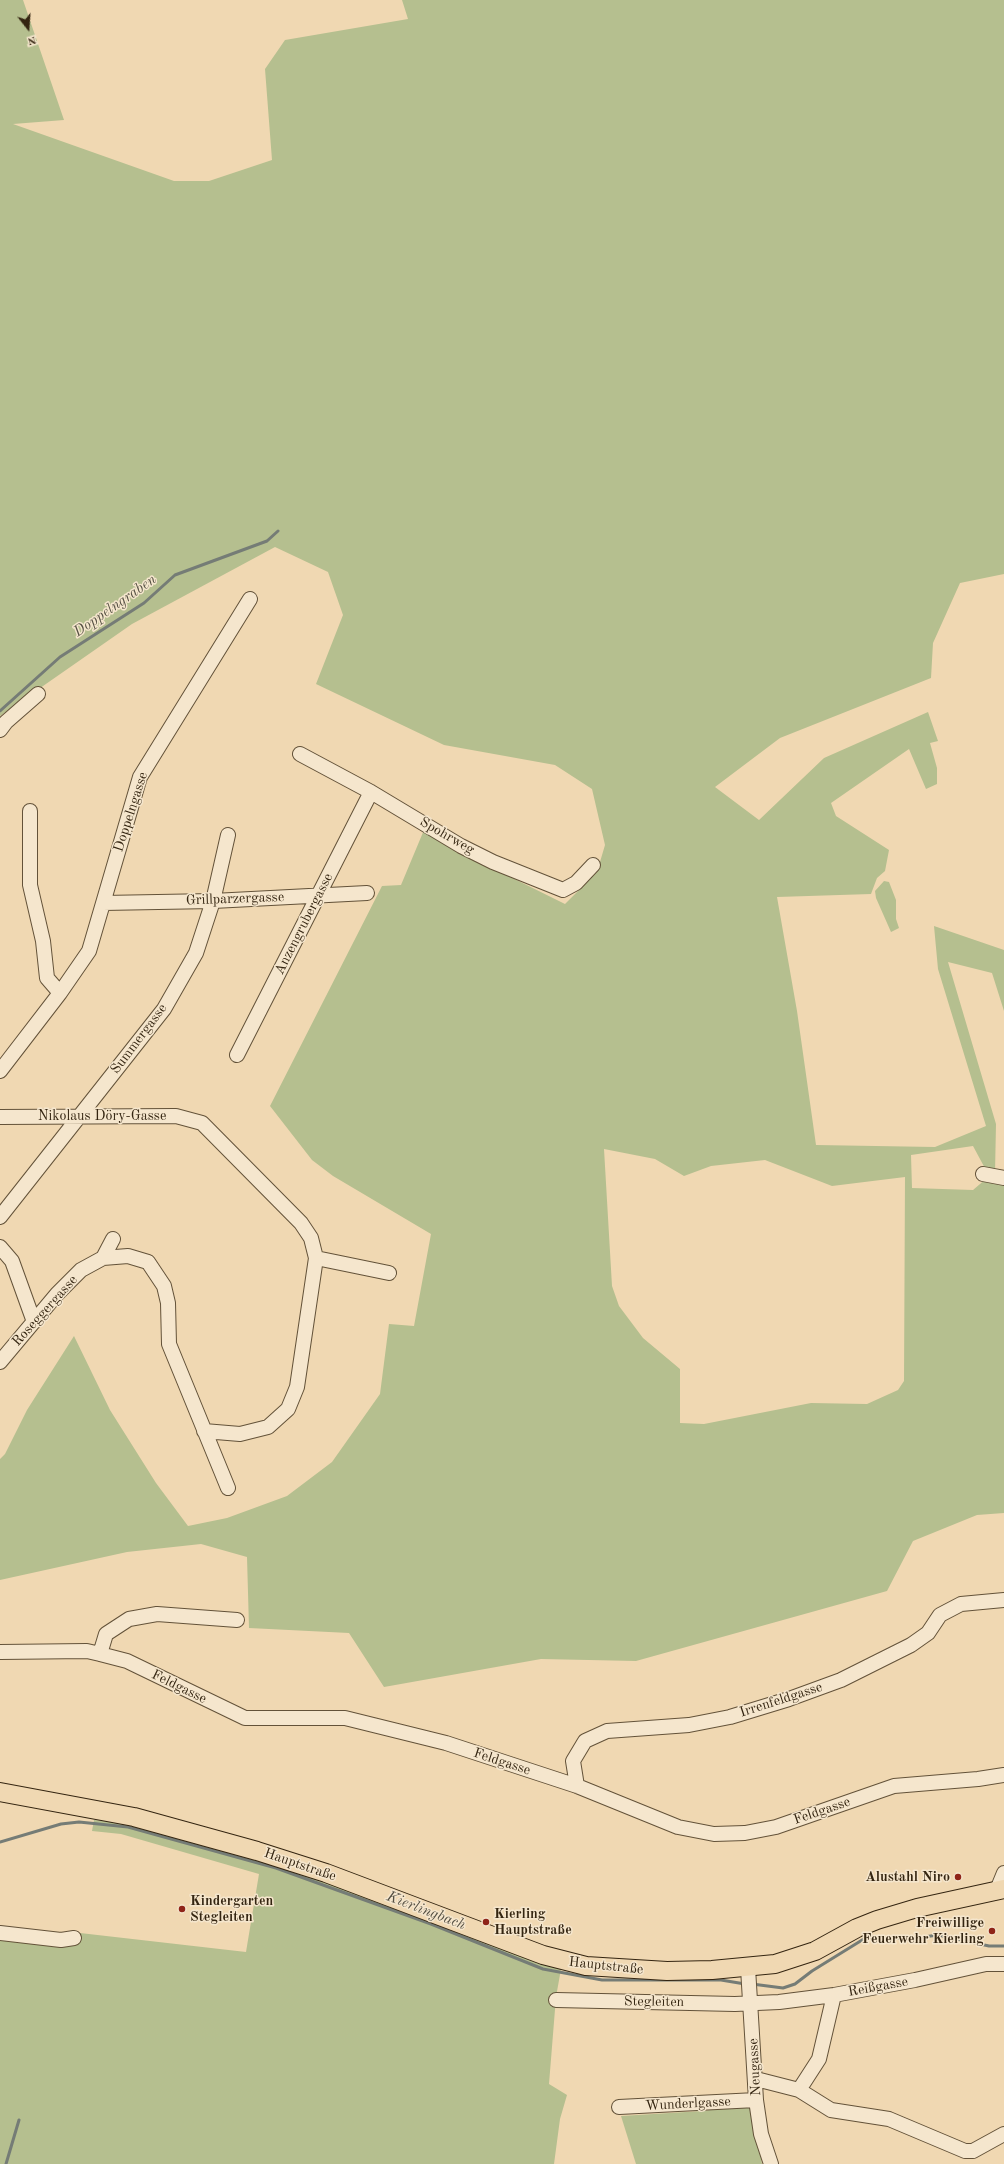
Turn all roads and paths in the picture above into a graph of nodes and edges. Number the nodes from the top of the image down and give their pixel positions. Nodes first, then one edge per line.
1 (250, 600) dead end
2 (38, 694) dead end
3 (0, 730) edge
4 (300, 754) dead end
5 (371, 792) junction
6 (30, 811) dead end
7 (228, 835) dead end
8 (593, 865) dead end
9 (367, 893) dead end
10 (318, 896) junction
11 (213, 900) junction
12 (103, 902) junction
13 (60, 993) junction
14 (237, 1055) dead end
15 (0, 1071) edge
16 (0, 1117) edge
17 (80, 1117) junction
18 (983, 1174) dead end
19 (1004, 1178) edge
20 (0, 1217) edge
21 (113, 1239) dead end
22 (0, 1247) edge
23 (103, 1258) junction
24 (316, 1258) junction
25 (389, 1273) dead end
26 (34, 1322) junction
27 (0, 1362) edge
28 (204, 1431) junction
29 (228, 1488) dead end
30 (1004, 1600) edge
31 (237, 1620) dead end
32 (0, 1652) edge
33 (100, 1654) junction
34 (1004, 1775) edge
35 (577, 1786) junction
36 (0, 1792) edge
37 (1004, 1873) edge
38 (1001, 1890) edge
39 (0, 1933) edge
40 (74, 1938) dead end
41 (1004, 1964) edge
42 (748, 1968) junction
43 (834, 1995) junction
44 (751, 1998) junction
45 (556, 2000) dead end
46 (756, 2079) junction
47 (799, 2090) junction
48 (756, 2100) junction
49 (619, 2107) dead end
50 (1004, 2134) edge
51 (771, 2164) edge

1 - 12 street, Doppelngasse
2 - 3 street
4 - 5 street, Spohrweg
5 - 8 street, Spohrweg
5 - 10 street, Anzengrubergasse
6 - 13 street
7 - 11 street, Summergasse
9 - 10 street, Grillparzergasse
10 - 11 street, Grillparzergasse
10 - 14 street, Anzengrubergasse
11 - 12 street, Grillparzergasse
11 - 17 street, Summergasse
12 - 13 street, Doppelngasse
13 - 15 street, Doppelngasse
16 - 17 street, Nikolaus Döry-Gasse
17 - 20 street, Summergasse
17 - 24 street, Nikolaus Döry-Gasse
18 - 19 street
21 - 23 street
22 - 26 street
23 - 26 street, Roseggergasse
23 - 28 street, Roseggergasse
24 - 25 street
24 - 28 street
26 - 27 street, Roseggergasse
28 - 29 street, Roseggergasse
30 - 35 street, Irrenfeldgasse
31 - 33 street
32 - 33 street, Feldgasse
33 - 35 street, Feldgasse
34 - 35 street, Feldgasse
36 - 42 main road, Hauptstraße
37 - 38 street
38 - 42 main road, Hauptstraße
39 - 40 street
41 - 43 street, Reißgasse
42 - 44 street, Neugasse
43 - 44 street, Reißgasse
43 - 47 street
44 - 45 street, Stegleiten
44 - 46 street, Neugasse
46 - 47 street
46 - 48 street, Neugasse
47 - 50 street
48 - 49 street, Wunderlgasse
48 - 51 street, Neugasse

